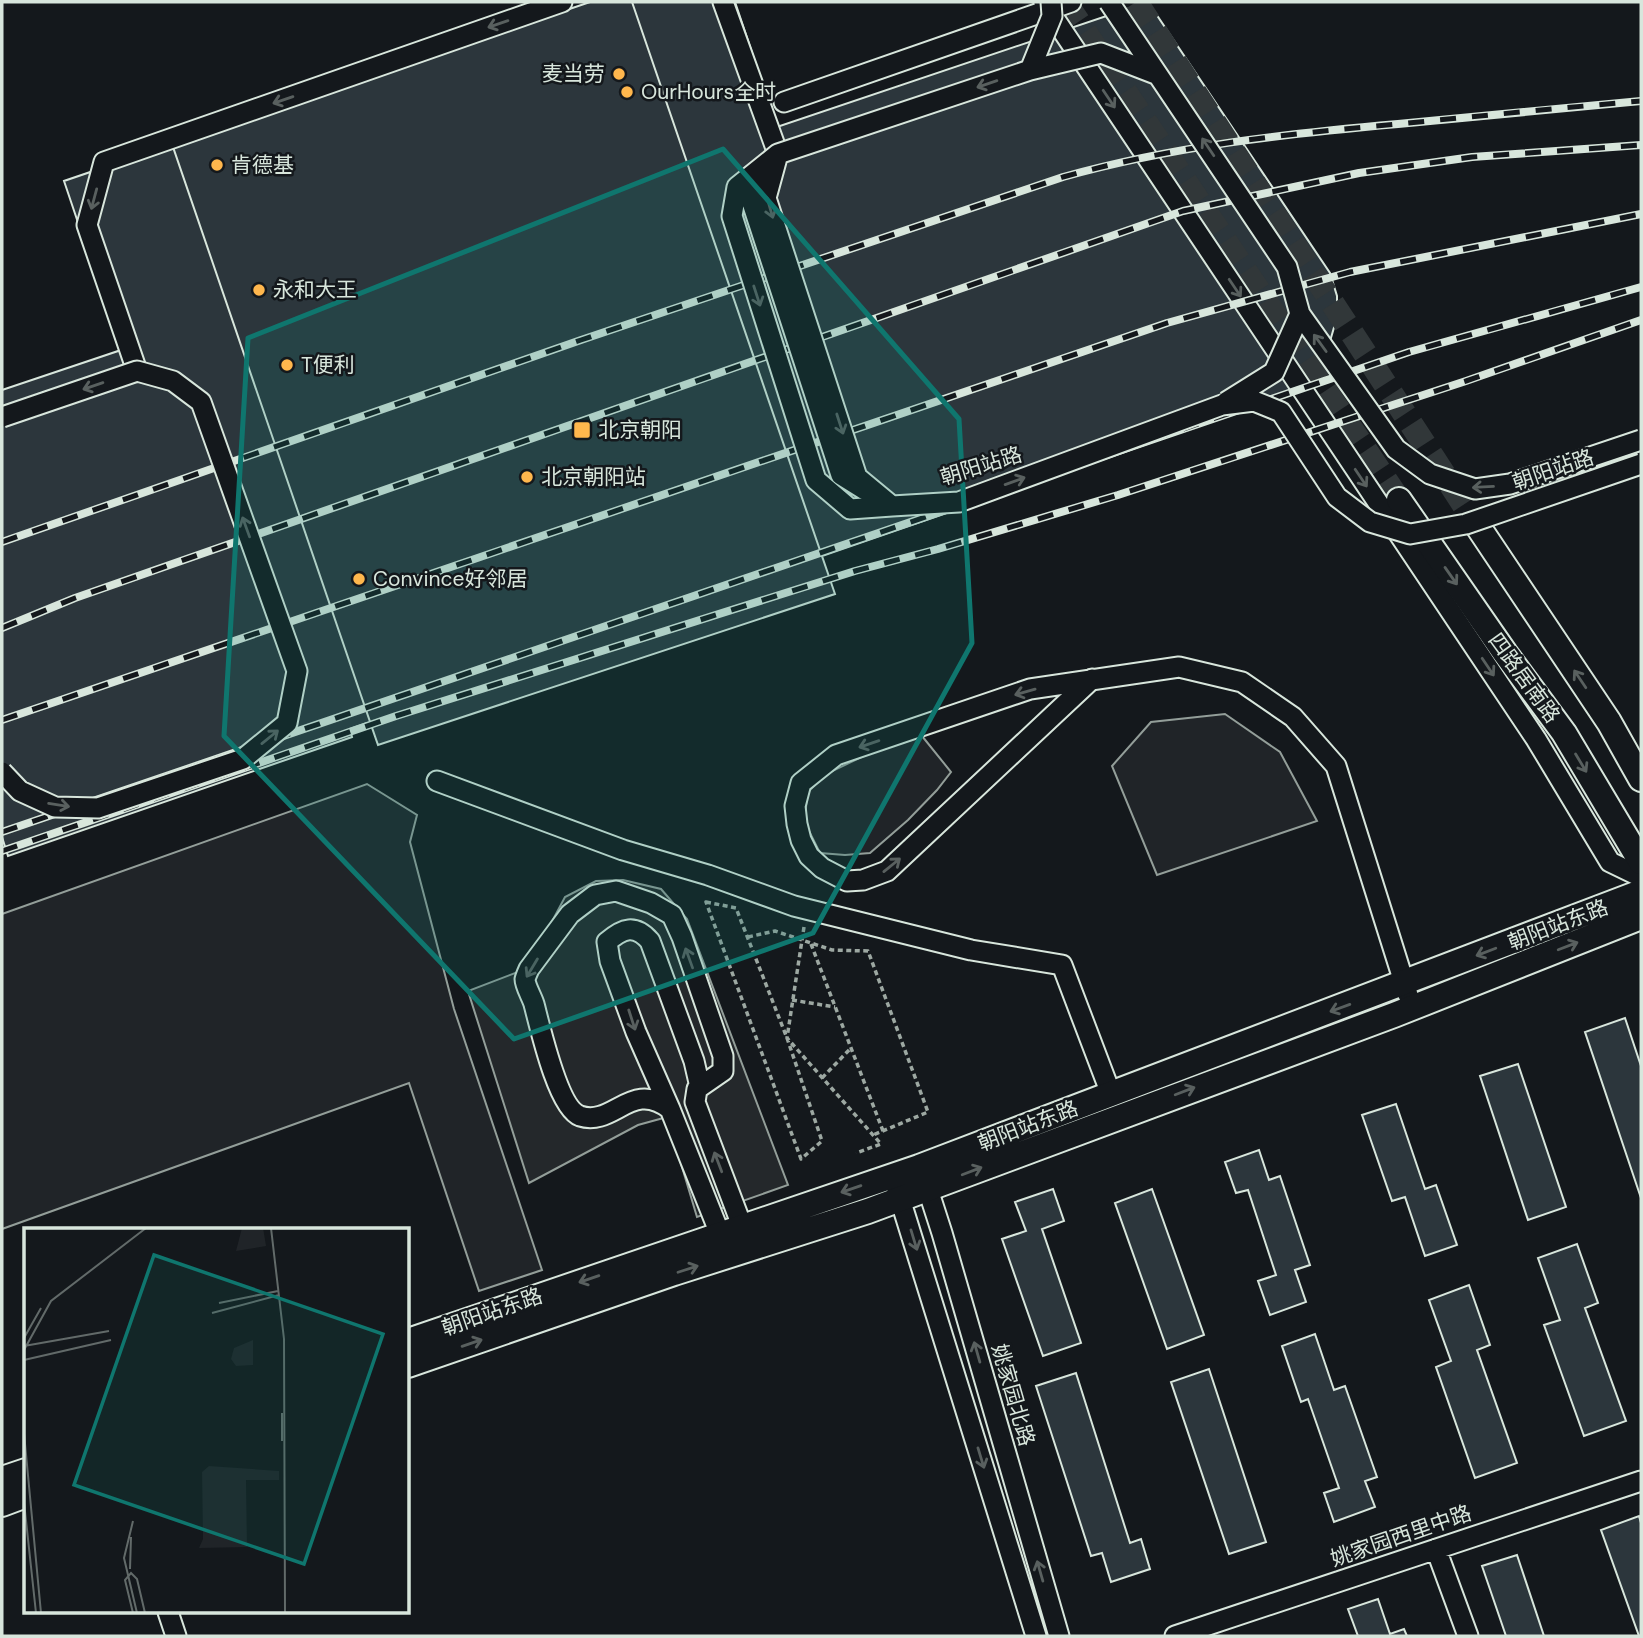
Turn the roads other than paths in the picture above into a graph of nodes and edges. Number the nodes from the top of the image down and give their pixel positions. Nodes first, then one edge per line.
1 (562, 2) edge
2 (723, 2) edge
3 (1044, 2) edge
4 (1051, 2) edge
5 (1071, 2) edge
6 (1110, 2) edge
7 (1030, 70) junction
8 (1158, 75) junction
9 (784, 102) dead end
10 (778, 154) junction
11 (1300, 314) junction
12 (137, 371) junction
13 (1222, 405) junction
14 (2, 417) edge
15 (1641, 440) edge
16 (1641, 464) edge
17 (1399, 500) tunnel mouth
18 (892, 506) junction
19 (1477, 525) tunnel mouth
20 (1092, 679) junction
21 (2, 772) edge
22 (1641, 779) edge
23 (437, 781) dead end
24 (1641, 862) edge
25 (1641, 877) edge
26 (1641, 892) edge
27 (1641, 917) edge
28 (1404, 984) junction
29 (1413, 1007) junction
30 (700, 1087) junction
31 (1111, 1094) junction
32 (670, 1109) junction
33 (923, 1177) junction
34 (897, 1187) junction
35 (731, 1230) junction
36 (410, 1340) edge
37 (410, 1364) edge
38 (24, 1472) edge
39 (2, 1479) edge
40 (1641, 1480) edge
41 (24, 1496) edge
42 (2, 1503) edge
43 (1436, 1549) junction
44 (169, 1614) edge
45 (176, 1636) edge
46 (1036, 1636) edge
47 (1059, 1636) edge
48 (1175, 1636) edge
49 (1468, 1636) edge

1 -> 12 street
2 - 10 street
3 -> 25 street
4 - 7 street, bridge
5 - 9 street
6 - 8 street, 朝阳站路, bridge
7 - 8 street, bridge
7 -> 10 street, bridge
11 -> 8 street, 朝阳站路, bridge
10 -> 18 street, bridge
10 -> 18 street, 朝阳站路, bridge
11 - 13 street, bridge
15 -> 11 street, 朝阳站路, bridge
12 -> 14 street, bridge
21 -> 12 street, bridge
13 - 16 street, 朝阳站路, bridge
18 -> 13 street, 朝阳站路, bridge
17 -> 24 main road, 四路居南路
22 -> 19 main road, 四路居南路
20 -> 20 street
20 - 28 street
23 - 31 street
26 -> 28 main road, 朝阳站东路
29 -> 27 main road, 朝阳站东路
28 - 29 street
28 -> 31 main road, 朝阳站东路
33 -> 29 main road, 朝阳站东路
30 -> 32 street
30 -> 32 street
35 -> 30 street
31 - 33 main road, 朝阳站东路
32 - 35 street
33 - 34 main road, 朝阳站东路
47 -> 33 street, 姚家园北路
34 -> 35 main road, 朝阳站东路
37 -> 34 main road, 朝阳站东路
34 -> 46 street
35 -> 36 main road, 朝阳站东路
38 - 39 main road
40 - 43 street, 姚家园西里中路
41 - 42 main road
43 - 48 street, 姚家园西里中路
43 - 49 street
44 - 45 street

